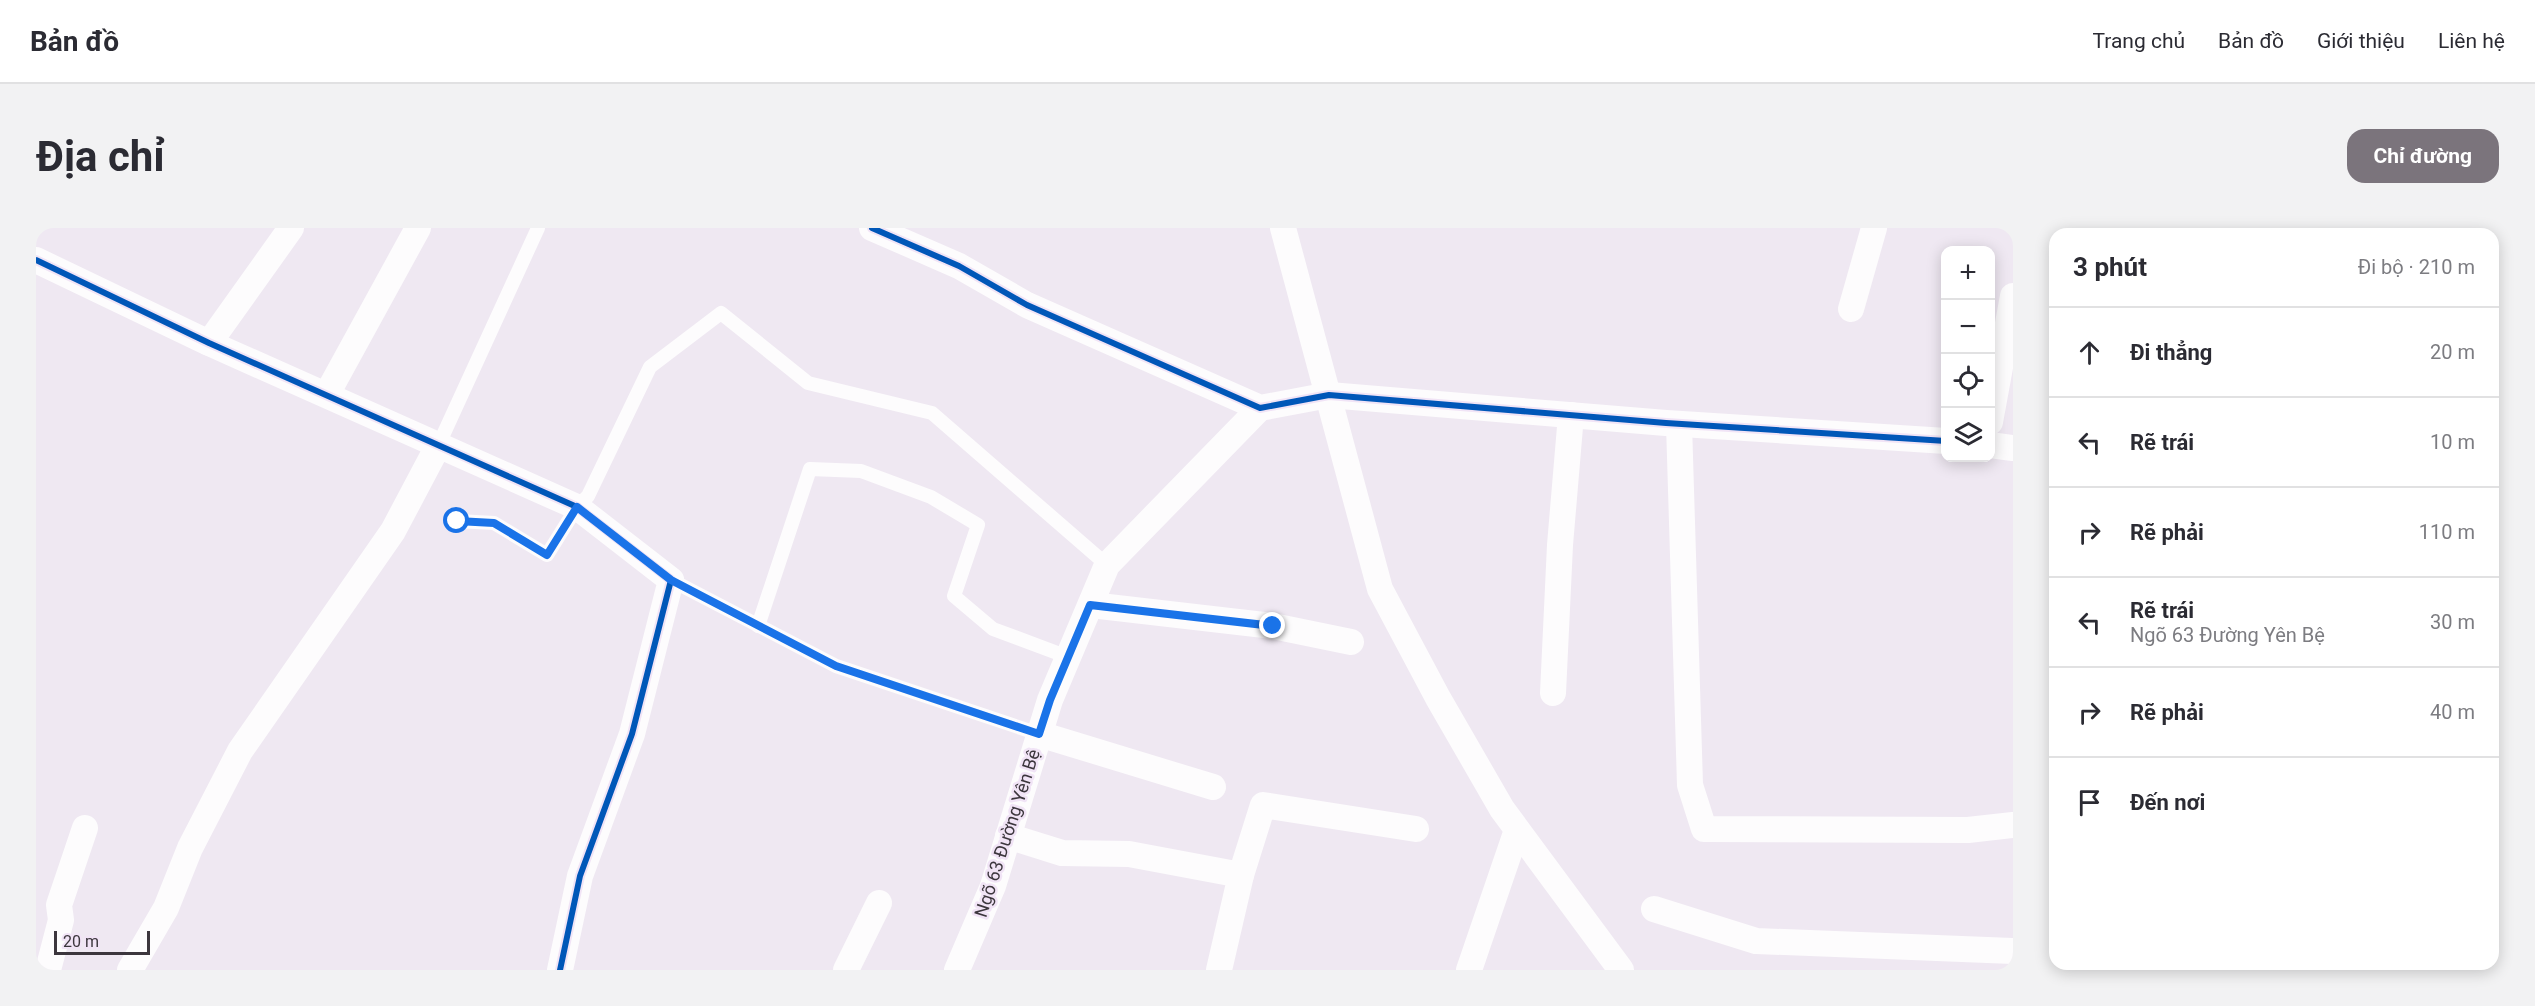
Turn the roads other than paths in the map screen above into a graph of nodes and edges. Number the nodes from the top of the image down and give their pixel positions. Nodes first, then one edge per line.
1 (291, 228) edge
2 (417, 228) edge
3 (538, 228) edge
4 (872, 228) edge
5 (1283, 228) edge
6 (1874, 228) edge
7 (36, 260) edge
8 (2013, 296) edge
9 (1851, 309) dead end
10 (209, 343) junction
11 (327, 394) junction
12 (1329, 395) junction
13 (1260, 408) junction
14 (1993, 408) edge
15 (1571, 415) junction
16 (1679, 424) junction
17 (1941, 441) edge
18 (439, 444) junction
19 (1995, 446) edge
20 (2013, 448) edge
21 (577, 507) junction
22 (457, 521) dead end
23 (1107, 565) junction
24 (671, 580) junction
25 (1090, 605) junction
26 (758, 626) junction
27 (1351, 642) dead end
28 (1068, 657) junction
29 (1553, 693) dead end
30 (1039, 734) junction
31 (1213, 788) dead end
32 (2013, 825) edge
33 (85, 828) dead end
34 (1416, 829) dead end
35 (1517, 830) junction
36 (1008, 836) junction
37 (1241, 875) junction
38 (879, 903) dead end
39 (1653, 909) dead end
40 (2013, 951) edge
41 (48, 970) edge
42 (130, 970) edge
43 (560, 970) edge
44 (846, 970) edge
45 (957, 970) edge
46 (1219, 970) edge
47 (1468, 970) edge
48 (1621, 970) edge

1 - 10 street
2 - 11 street
3 - 18 lane
4 - 13 street
5 - 12 street
6 - 9 street
7 - 10 street
8 - 14 street
10 - 11 street
11 - 18 street
12 - 13 street
12 - 15 street
12 - 35 street
13 - 23 street, Ngõ 63 Đường Yên Bệ
15 - 16 street
15 - 29 street
16 - 17 street
16 - 32 street
18 - 21 street
18 - 42 street
19 - 20 street
21 - 22 lane
21 - 23 lane
21 - 24 street
23 - 25 street, Ngõ 63 Đường Yên Bệ
24 - 26 lane
24 - 43 street
25 - 27 street
25 - 28 street, Ngõ 63 Đường Yên Bệ
26 - 28 lane
26 - 30 lane
28 - 30 street, Ngõ 63 Đường Yên Bệ
30 - 31 street
30 - 36 street, Ngõ 63 Đường Yên Bệ
33 - 41 street
34 - 37 street
35 - 47 street
35 - 48 street
36 - 37 street
36 - 45 street, Ngõ 63 Đường Yên Bệ
37 - 46 street
38 - 44 street
39 - 40 street

